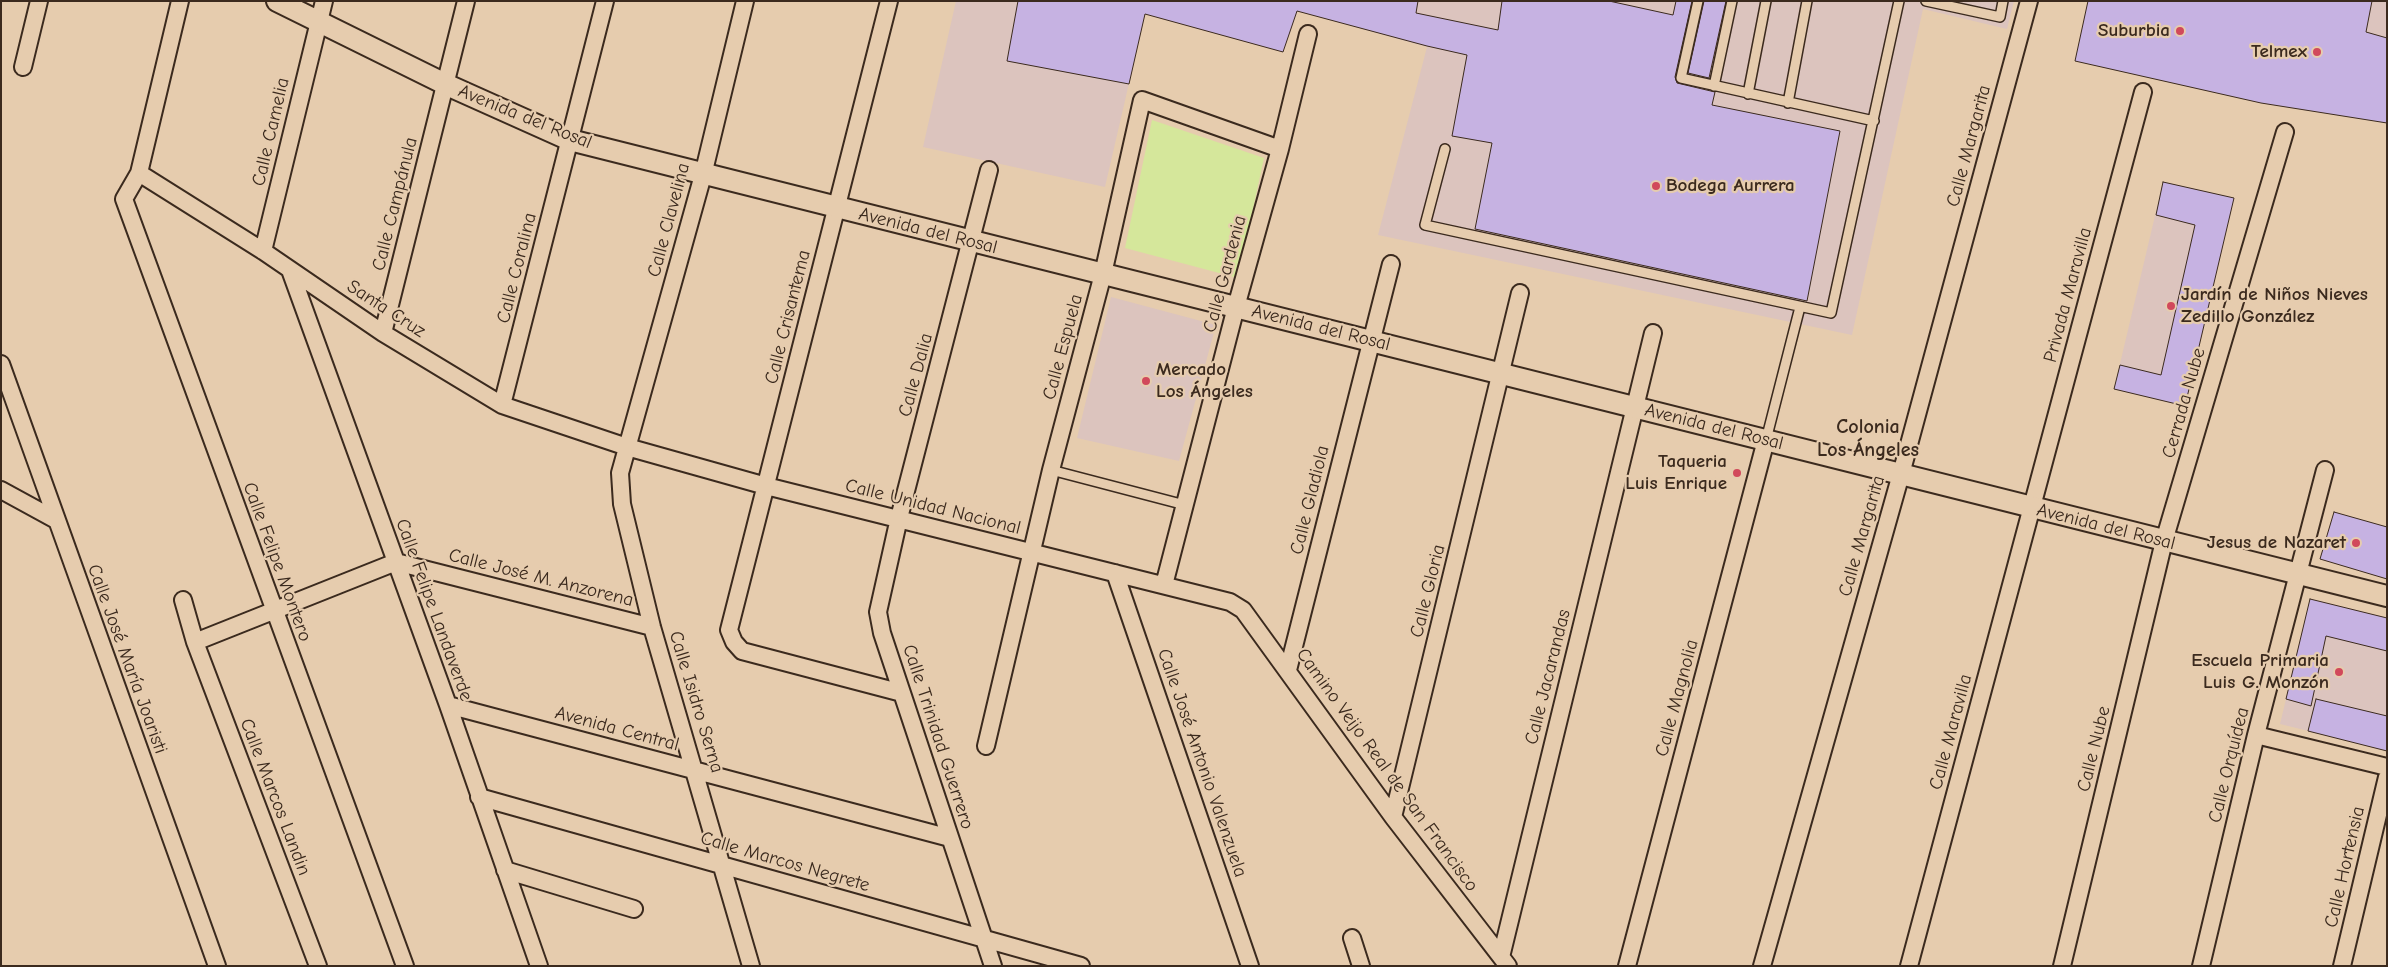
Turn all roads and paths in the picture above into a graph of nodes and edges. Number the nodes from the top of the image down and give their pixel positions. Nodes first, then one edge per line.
1 (39, 1) edge
2 (180, 1) edge
3 (277, 1) edge
4 (324, 1) edge
5 (466, 1) edge
6 (605, 1) edge
7 (745, 1) edge
8 (889, 1) edge
9 (1698, 1) edge
10 (1732, 1) edge
11 (1766, 1) edge
12 (1807, 1) edge
13 (1899, 1) edge
14 (1926, 1) edge
15 (2003, 1) edge
16 (2029, 1) edge
17 (318, 22) junction
18 (1308, 34) dead end
19 (23, 67) dead end
20 (445, 84) junction
21 (1714, 86) junction
22 (2143, 92) dead end
23 (1748, 94) junction
24 (1788, 103) junction
25 (1874, 121) junction
26 (2285, 132) dead end
27 (570, 140) junction
28 (1280, 149) junction
29 (1445, 149) dead end
30 (989, 170) dead end
31 (139, 173) junction
32 (702, 175) junction
33 (836, 208) junction
34 (972, 242) junction
35 (264, 250) junction
36 (1391, 264) dead end
37 (290, 270) junction
38 (1103, 274) junction
39 (1520, 293) dead end
40 (1236, 307) junction
41 (1800, 307) junction
42 (383, 333) junction
43 (1653, 333) dead end
44 (1371, 340) junction
45 (1, 364) edge
46 (1502, 374) junction
47 (502, 405) junction
48 (1634, 407) junction
49 (1766, 440) junction
50 (627, 447) junction
51 (1051, 470) junction
52 (2325, 470) dead end
53 (1901, 474) junction
54 (766, 486) junction
55 (1, 490) edge
56 (1185, 505) junction
57 (2032, 508) junction
58 (899, 518) junction
59 (56, 520) junction
60 (2164, 541) junction
61 (1032, 552) junction
62 (396, 562) junction
63 (1115, 573) junction
64 (2298, 574) junction
65 (1164, 585) junction
66 (2387, 596) edge
67 (184, 600) dead end
68 (1230, 602) joint
69 (274, 611) junction
70 (652, 627) junction
71 (195, 642) junction
72 (1288, 670) junction
73 (902, 693) junction
74 (448, 705) junction
75 (2256, 735) junction
76 (986, 746) dead end
77 (2387, 766) edge
78 (696, 771) junction
79 (2387, 777) edge
80 (479, 796) junction
81 (1393, 817) junction
82 (950, 838) junction
83 (722, 865) junction
84 (505, 870) junction
85 (634, 909) dead end
86 (1352, 938) dead end
87 (985, 939) junction
88 (1505, 961) edge
89 (217, 966) edge
90 (318, 966) edge
91 (405, 966) edge
92 (539, 966) edge
93 (751, 966) edge
94 (993, 966) edge
95 (1081, 966) edge
96 (1250, 966) edge
97 (1361, 966) edge
98 (1627, 966) edge
99 (1762, 966) edge
100 (1909, 966) edge
101 (2062, 966) edge
102 (2201, 966) edge
103 (2342, 966) edge

1 - 19 street
2 - 31 street, Calle Felipe Montero
3 - 17 street, Avenida del Rosal
4 - 17 street, Calle Camelia
5 - 20 street, Calle Campánula
6 - 27 street, Calle Coralina
7 - 32 street, Calle Clavelina
8 - 33 street, Calle Crisantema
9 - 21 lane
10 - 21 lane
11 - 23 lane
12 - 24 lane
13 - 25 lane
14 - 15 lane
16 - 53 street, Calle Margarita
17 - 20 street, Avenida del Rosal
17 - 35 street, Calle Camelia
18 - 28 street, Calle Gardenia
20 - 27 street, Avenida del Rosal
20 - 42 street, Calle Campánula
21 - 23 lane
22 - 57 street, Privada Maravilla
23 - 24 lane
24 - 25 lane
25 - 41 lane
26 - 60 street, Cerrada Nube
27 - 32 street, Avenida del Rosal
27 - 47 street, Calle Coralina
28 - 38 street, Calle Espuela
28 - 40 street, Calle Gardenia
29 - 41 lane
30 - 34 street, Calle Dalia
31 - 35 street, Santa Cruz
31 - 69 street, Calle Felipe Montero
32 - 33 street, Avenida del Rosal
32 - 50 street, Calle Clavelina
33 - 34 street, Avenida del Rosal
33 - 54 street, Calle Crisantema
34 - 38 street, Avenida del Rosal
34 - 58 street, Calle Dalia
35 - 37 street, Santa Cruz
36 - 44 street, Calle Gladiola
37 - 42 street, Santa Cruz
37 - 62 street, Calle Felipe Landaverde
38 - 40 street, Avenida del Rosal
38 - 51 street, Calle Espuela
39 - 46 street, Calle Gloria
40 - 44 street, Avenida del Rosal
40 - 56 street, Calle Gardenia
41 - 49 lane
42 - 47 street, Santa Cruz
43 - 48 street, Calle Jacarandas
44 - 46 street, Avenida del Rosal
44 - 72 street, Calle Gladiola
45 - 59 street, Calle José María Joaristi
46 - 48 street, Avenida del Rosal
46 - 81 street, Calle Gloria
47 - 50 street, Santa Cruz
48 - 49 street, Avenida del Rosal
48 - 88 street, Calle Jacarandas
49 - 53 street, Avenida del Rosal
49 - 98 street, Calle Magnolia
50 - 54 street, Calle Unidad Nacional
50 - 70 street, Calle Isidro Serna
51 - 56 lane
51 - 61 street, Calle Espuela
52 - 64 street, Calle Orquídea
53 - 57 street, Avenida del Rosal
53 - 99 street, Calle Margarita
54 - 58 street, Calle Unidad Nacional
54 - 73 street, Calle Crisantema
55 - 59 street
56 - 65 street, Calle Gardenia
57 - 60 street, Avenida del Rosal
57 - 100 street, Calle Maravilla
58 - 61 street, Calle Unidad Nacional
58 - 73 street, Calle Trinidad Guerrero
59 - 89 street, Calle José María Joaristi
60 - 64 street, Avenida del Rosal
60 - 101 street, Calle Nube
61 - 63 street, Calle Unidad Nacional
61 - 76 street, Calle Espuela
62 - 69 street
62 - 70 street, Calle José M. Anzorena
62 - 74 street, Calle Felipe Landaverde
63 - 65 street, Calle Unidad Nacional
63 - 96 street, Calle José Antonio Valenzuela
64 - 66 street, Avenida del Rosal
64 - 75 street, Calle Orquídea
65 - 68 street, Calle Unidad Nacional
67 - 71 street, Calle Marcos Landin
68 - 72 street, Camino Veijo Real de San Francisco
69 - 71 street
69 - 91 street, Calle Felipe Montero
70 - 78 street, Calle Isidro Serna
71 - 90 street, Calle Marcos Landin
72 - 81 street, Camino Veijo Real de San Francisco
73 - 82 street, Calle Trinidad Guerrero
74 - 78 street, Avenida Central
74 - 80 street, Calle Felipe Landaverde
75 - 77 street
75 - 102 street, Calle Orquídea
78 - 82 street, Avenida Central
78 - 83 street, Calle Isidro Serna
79 - 103 street, Calle Hortensia
80 - 83 street, Calle Marcos Negrete
80 - 84 street, Calle Felipe Landaverde
81 - 88 street, Camino Veijo Real de San Francisco
82 - 87 street, Calle Trinidad Guerrero
83 - 87 street, Calle Marcos Negrete
83 - 93 street, Calle Isidro Serna
84 - 85 street
84 - 92 street, Calle Felipe Landaverde
86 - 97 street
87 - 94 street, Calle Trinidad Guerrero
87 - 95 street, Calle Marcos Negrete

